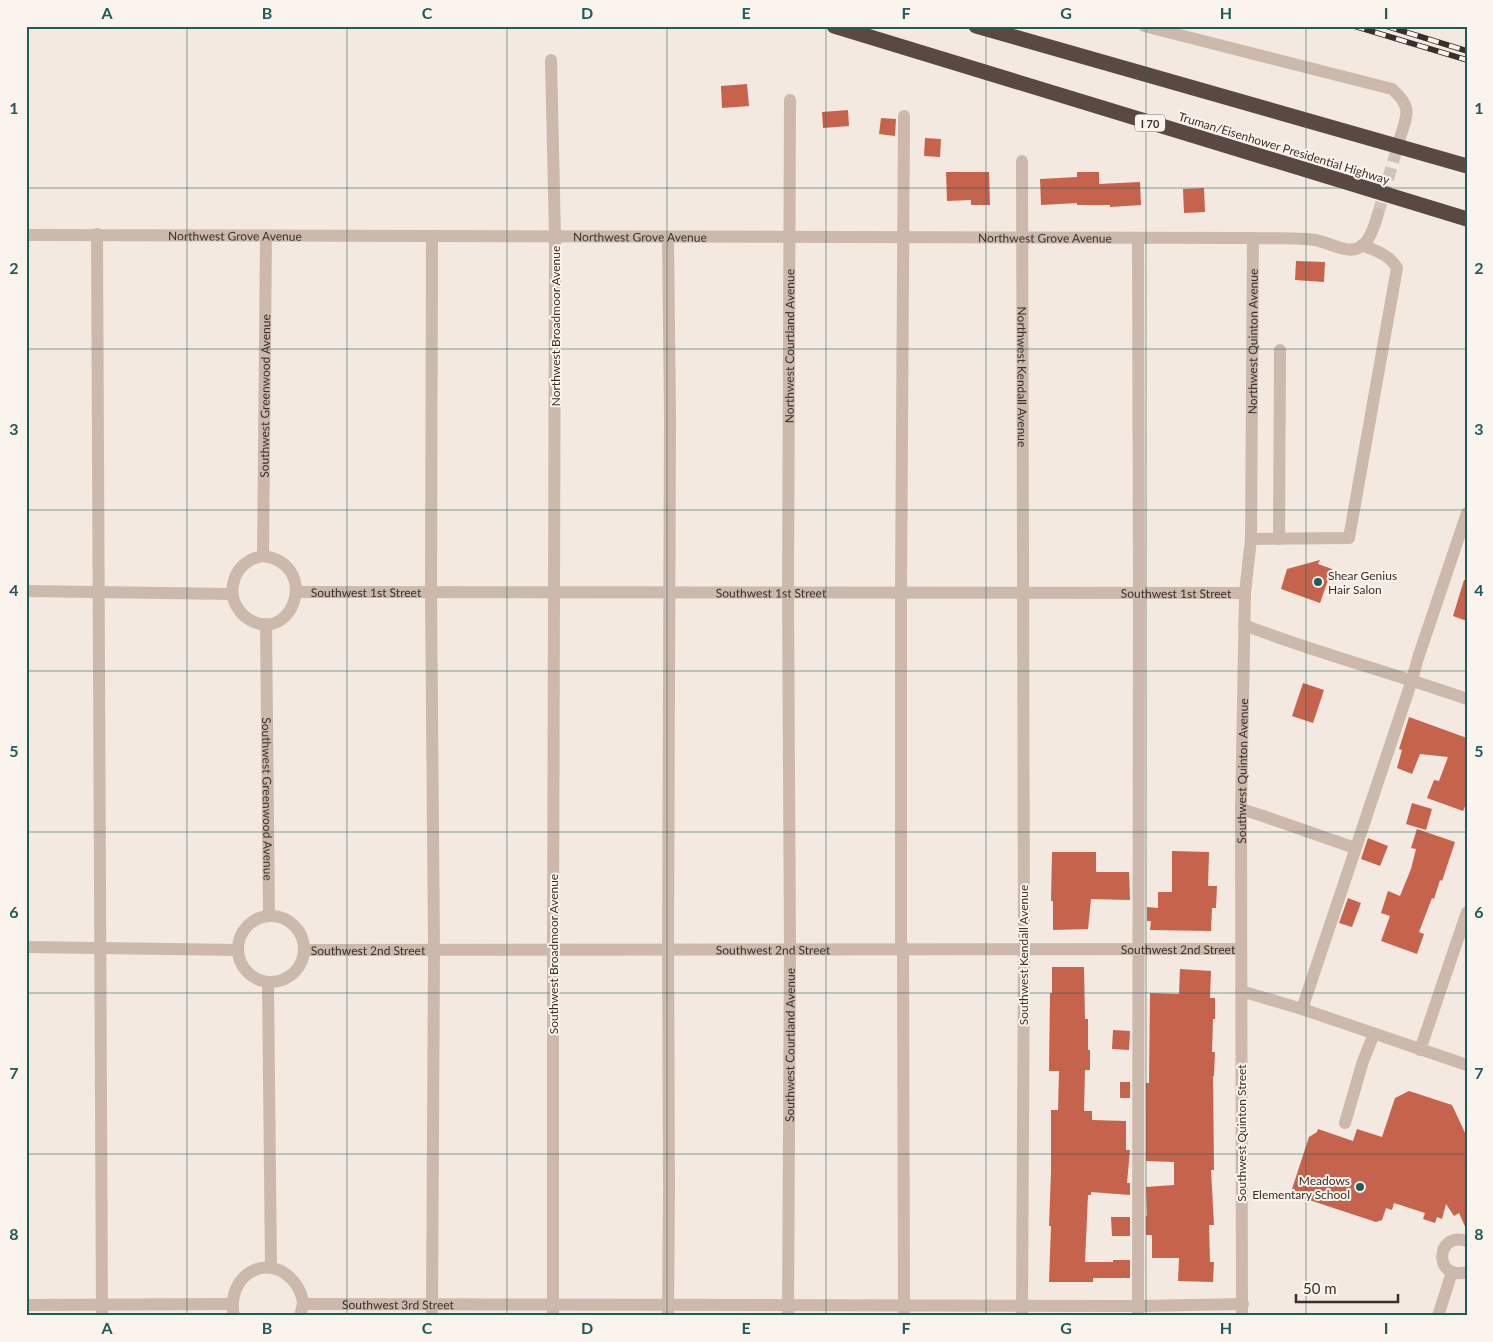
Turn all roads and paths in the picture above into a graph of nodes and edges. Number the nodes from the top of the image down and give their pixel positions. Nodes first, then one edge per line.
1 (834, 26) edge
2 (976, 26) edge
3 (1144, 26) edge
4 (551, 60) dead end
5 (790, 100) dead end
6 (904, 116) dead end
7 (1400, 138) tunnel mouth
8 (1022, 162) dead end
9 (1467, 166) edge
10 (1378, 214) tunnel mouth
11 (1467, 219) edge
12 (97, 234) junction
13 (26, 235) edge
14 (266, 236) junction
15 (432, 237) junction
16 (555, 237) junction
17 (668, 237) junction
18 (789, 238) junction
19 (903, 238) junction
20 (1022, 238) junction
21 (1138, 238) junction
22 (1253, 238) junction
23 (1362, 245) junction
24 (1280, 350) dead end
25 (1467, 513) edge
26 (1251, 538) junction
27 (1279, 538) junction
28 (264, 556) junction
29 (26, 592) edge
30 (98, 592) junction
31 (297, 592) junction
32 (431, 592) junction
33 (554, 592) junction
34 (669, 593) junction
35 (788, 593) junction
36 (901, 593) junction
37 (1023, 593) junction
38 (1245, 593) junction
39 (232, 594) junction
40 (1139, 594) junction
41 (266, 624) junction
42 (1244, 625) junction
43 (1412, 680) junction
44 (1467, 699) edge
45 (1240, 809) junction
46 (1355, 848) junction
47 (1467, 912) edge
48 (269, 915) junction
49 (26, 947) edge
50 (100, 949) junction
51 (668, 949) junction
52 (790, 949) junction
53 (1138, 949) junction
54 (238, 950) junction
55 (304, 950) junction
56 (434, 950) junction
57 (553, 950) junction
58 (903, 950) junction
59 (1024, 950) junction
60 (1241, 950) junction
61 (268, 983) junction
62 (1240, 991) junction
63 (1302, 1009) junction
64 (1374, 1034) junction
65 (1420, 1050) junction
66 (1467, 1065) edge
67 (1345, 1123) dead end
68 (1467, 1241) edge
69 (270, 1268) junction
70 (1452, 1272) junction
71 (1467, 1272) edge
72 (26, 1305) edge
73 (102, 1310) edge
74 (233, 1310) edge
75 (301, 1310) edge
76 (432, 1310) edge
77 (553, 1310) edge
78 (668, 1310) edge
79 (1242, 1310) edge
80 (788, 1311) edge
81 (904, 1311) edge
82 (1022, 1311) edge
83 (1138, 1311) edge
84 (1438, 1316) edge

1 - 11 highway, Truman/Eisenhower Presidential Highway / I 70
2 - 9 highway
3 - 7 street
4 - 16 street, Northwest Broadmoor Avenue
5 - 18 street, Northwest Courtland Avenue
6 - 19 street
8 - 20 street, Northwest Kendall Avenue
10 - 23 street
12 - 13 street, Northwest Grove Avenue
12 - 14 street, Northwest Grove Avenue
12 - 30 street
14 - 15 street, Northwest Grove Avenue
14 - 28 street, Southwest Greenwood Avenue
15 - 16 street, Northwest Grove Avenue
15 - 32 street
16 - 17 street, Northwest Grove Avenue
16 - 33 street, Northwest Broadmoor Avenue
17 - 18 street, Northwest Grove Avenue
17 - 34 street
18 - 19 street, Northwest Grove Avenue
18 - 35 street, Northwest Courtland Avenue
19 - 20 street, Northwest Grove Avenue
19 - 36 street
20 - 21 street, Northwest Grove Avenue
20 - 37 street, Northwest Kendall Avenue
21 - 22 street, Northwest Grove Avenue
21 - 40 street
22 - 23 street
22 - 26 street, Northwest Quinton Avenue
23 - 27 street
24 - 27 street
25 - 43 street
26 - 27 street
26 - 38 street, Northwest Quinton Avenue
28 - 31 street
28 - 39 street
29 - 30 street
30 - 39 street
30 - 50 street
31 - 32 street, Southwest 1st Street
31 - 41 street
32 - 33 street, Southwest 1st Street
32 - 56 street
33 - 34 street, Southwest 1st Street
33 - 57 street, Southwest Broadmoor Avenue
34 - 35 street, Southwest 1st Street
34 - 51 street
35 - 36 street, Southwest 1st Street
35 - 52 street, Southwest Courtland Avenue
36 - 37 street, Southwest 1st Street
36 - 58 street
37 - 40 street, Southwest 1st Street
37 - 59 street, Southwest Kendall Avenue
38 - 40 street, Southwest 1st Street
38 - 42 street, Southwest Quinton Avenue
39 - 41 street
40 - 53 street
41 - 48 street, Southwest Greenwood Avenue
42 - 43 street
42 - 45 street, Southwest Quinton Avenue
43 - 44 street
43 - 46 street
45 - 46 street
45 - 60 street, Southwest Quinton Avenue
46 - 63 street
47 - 65 street
48 - 54 street
48 - 55 street
49 - 50 street
50 - 54 street
50 - 73 street
51 - 52 street, Southwest 2nd Street
51 - 57 street, Southwest 2nd Street
51 - 78 street
52 - 58 street, Southwest 2nd Street
52 - 80 street, Southwest Courtland Avenue
53 - 59 street, Southwest 2nd Street
53 - 60 street, Southwest 2nd Street
53 - 83 street
54 - 61 street
55 - 56 street, Southwest 2nd Street
55 - 61 street
56 - 57 street, Southwest 2nd Street
56 - 76 street
57 - 77 street, Southwest Broadmoor Avenue
58 - 59 street, Southwest 2nd Street
58 - 81 street
59 - 82 street, Southwest Kendall Avenue
60 - 62 street, Southwest Quinton Street
61 - 69 street
62 - 63 street
62 - 79 street, Southwest Quinton Street
63 - 64 street
64 - 65 street
64 - 67 street
65 - 66 street
68 - 70 street
69 - 74 street
69 - 75 street
70 - 71 street
70 - 84 street
72 - 73 street
73 - 74 street
75 - 76 street, Southwest 3rd Street
76 - 77 street, Southwest 3rd Street
77 - 78 street, Southwest 3rd Street
78 - 80 street, Southwest 3rd Street
79 - 83 street, Southwest 3rd Street
80 - 81 street, Southwest 3rd Street
81 - 82 street, Southwest 3rd Street
82 - 83 street, Southwest 3rd Street

